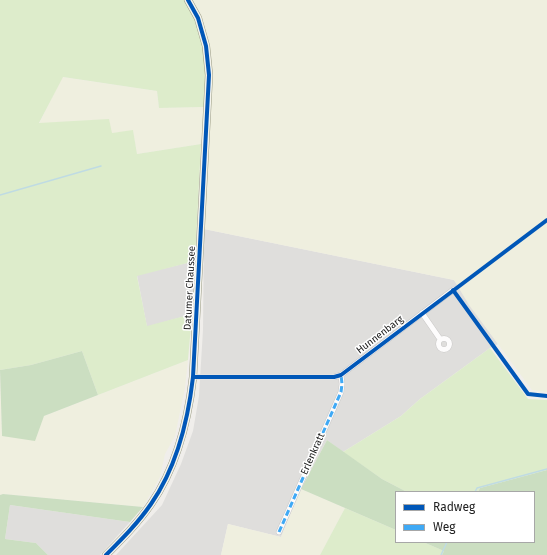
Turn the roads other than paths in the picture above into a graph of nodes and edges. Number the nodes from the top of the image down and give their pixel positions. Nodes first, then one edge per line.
1 (188, 0) edge
2 (453, 290) dead end
3 (422, 313) junction
4 (440, 339) dead end
5 (341, 375) junction
6 (194, 377) junction
7 (279, 532) dead end
8 (106, 555) edge

1 - 6 street, Datumer Chaussee
2 - 3 street, Hunnenbarg
3 - 4 street
3 - 5 street, Hunnenbarg
5 - 6 street
5 - 7 street, Erlenkratt
6 - 8 street, Datumer Chaussee

